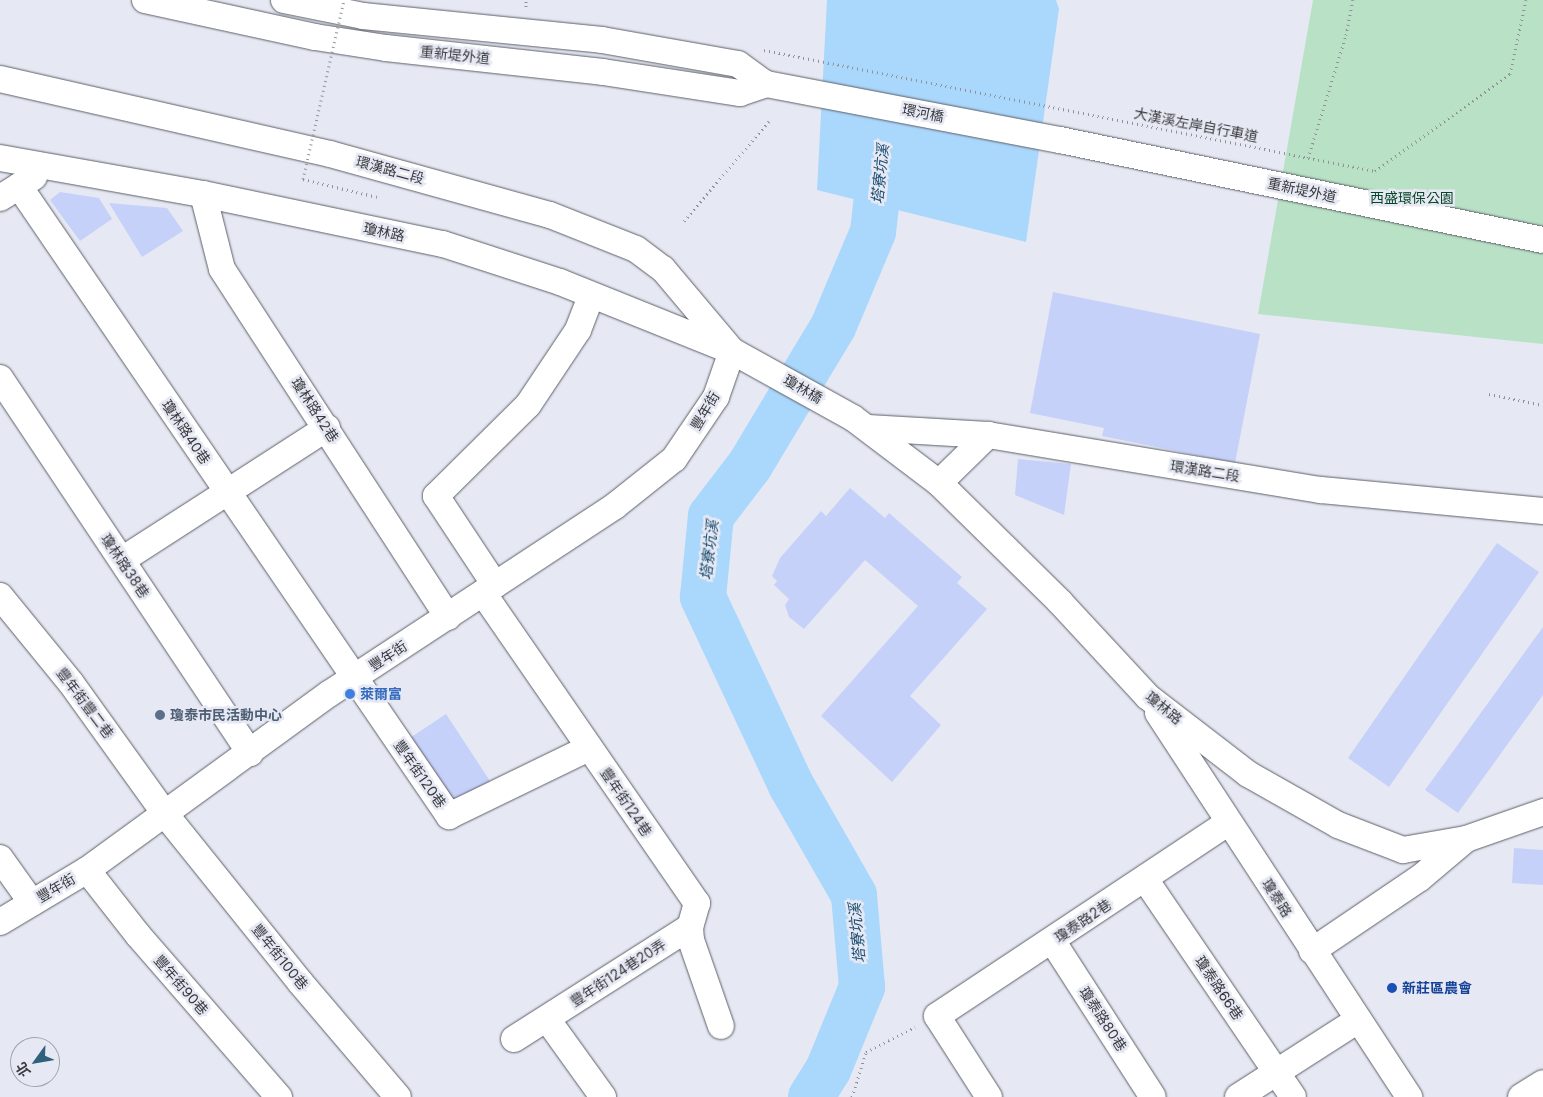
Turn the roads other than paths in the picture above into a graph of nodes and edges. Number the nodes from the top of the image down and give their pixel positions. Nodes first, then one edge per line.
1 (145, 0) edge
2 (284, 0) edge
3 (0, 79) edge
4 (776, 86) junction
5 (1060, 140) joint
6 (0, 158) edge
7 (51, 166) junction
8 (9, 192) edge
9 (203, 194) junction
10 (1543, 240) edge
11 (591, 296) junction
12 (743, 356) junction
13 (0, 378) edge
14 (861, 423) junction
15 (327, 428) junction
16 (988, 435) junction
17 (939, 483) junction
18 (226, 492) junction
19 (1543, 511) edge
20 (122, 560) junction
21 (489, 589) junction
22 (0, 596) edge
23 (448, 617) junction
24 (353, 679) junction
25 (1148, 698) junction
26 (589, 748) junction
27 (250, 753) junction
28 (1543, 812) edge
29 (165, 814) junction
30 (1227, 823) junction
31 (1466, 839) junction
32 (0, 858) edge
33 (87, 870) junction
34 (1145, 879) junction
35 (32, 903) junction
36 (0, 922) edge
37 (690, 927) junction
38 (1053, 942) junction
39 (1312, 951) junction
40 (546, 1018) junction
41 (1358, 1020) junction
42 (721, 1026) dead end
43 (514, 1039) dead end
44 (1276, 1072) junction
45 (279, 1097) edge
46 (398, 1097) edge
47 (603, 1097) edge
48 (989, 1097) edge
49 (1153, 1097) edge
50 (1238, 1097) edge
51 (1293, 1097) edge
52 (1409, 1097) edge

1 - 4 street, 重新堤外道
2 - 4 street
3 - 12 street, 環漢路二段
4 - 5 street, 環河橋
5 - 10 street, 重新堤外道
6 - 7 street, 瓊林路
7 - 8 street
7 - 9 street, 瓊林路
8 - 18 street, 瓊林路40巷
9 - 11 street, 瓊林路
9 - 15 street, 瓊林路42巷
11 - 12 street, 瓊林路
11 - 21 street, 豐年街124巷
12 - 14 street, 瓊林橋
12 - 21 street, 豐年街
13 - 20 street, 瓊林路38巷
14 - 16 street, 環漢路二段
14 - 17 street, 瓊林路
15 - 18 street
15 - 23 street, 瓊林路42巷
16 - 17 street
16 - 19 street, 環漢路二段
17 - 25 street, 瓊林路
18 - 20 street
18 - 24 street, 瓊林路40巷
20 - 27 street, 瓊林路38巷
21 - 23 street, 豐年街
21 - 26 street, 豐年街124巷
22 - 29 street, 豐年街豐二巷
23 - 24 street, 豐年街
24 - 26 street, 豐年街120巷
24 - 27 street, 豐年街
25 - 30 street, 瓊泰路
25 - 31 street, 瓊林路
26 - 37 street, 豐年街124巷
27 - 29 street, 豐年街
28 - 31 street, 瓊林路
29 - 33 street, 豐年街
29 - 46 street, 豐年街100巷
30 - 34 street, 瓊泰路2巷
30 - 39 street, 瓊泰路
31 - 39 street
32 - 35 street
33 - 35 street, 豐年街
33 - 45 street, 豐年街90巷
34 - 38 street, 瓊泰路2巷
34 - 44 street, 瓊泰路66巷
35 - 36 street, 豐年街
37 - 40 street, 豐年街124巷20弄
37 - 42 street
38 - 48 street, 瓊泰路2巷
38 - 49 street, 瓊泰路80巷
39 - 41 street, 瓊泰路
40 - 43 street, 豐年街124巷20弄
40 - 47 street
41 - 44 street
41 - 52 street, 瓊泰路
44 - 50 street
44 - 51 street, 瓊泰路66巷

